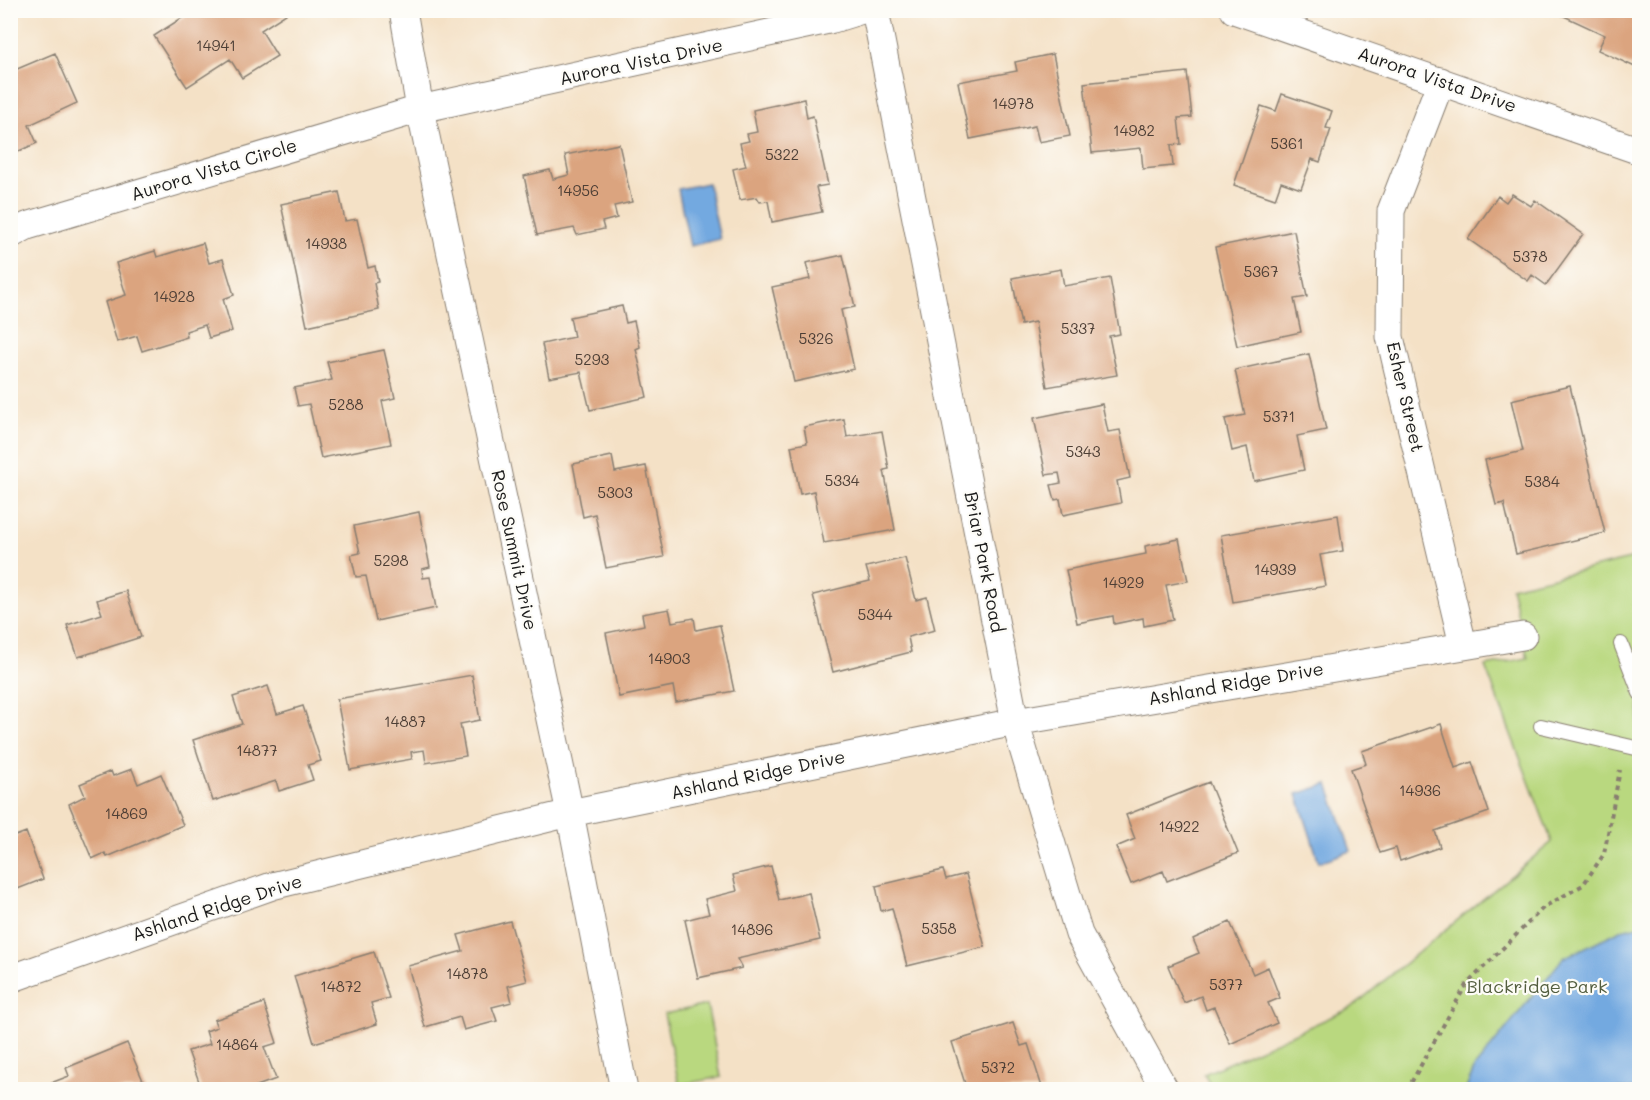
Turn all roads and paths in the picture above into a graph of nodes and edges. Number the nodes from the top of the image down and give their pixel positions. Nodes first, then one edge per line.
1 (403, 10) edge
2 (862, 10) edge
3 (875, 10) edge
4 (1234, 10) edge
5 (1441, 81) junction
6 (420, 109) junction
7 (1640, 151) edge
8 (10, 235) edge
9 (1523, 636) dead end
10 (1621, 644) dead end
11 (1463, 645) junction
12 (1640, 693) edge
13 (1015, 722) junction
14 (1541, 726) dead end
15 (1625, 746) junction
16 (1640, 749) edge
17 (570, 813) junction
18 (10, 980) edge
19 (624, 1089) edge
20 (1165, 1089) edge
21 (1407, 1089) edge

1 - 6 street, Rose Summit Drive
2 - 6 street, Aurora Vista Drive
3 - 13 street, Briar Park Road
4 - 5 street, Aurora Vista Drive
5 - 7 street, Aurora Vista Drive
5 - 11 street, Esher Street
6 - 8 street, Aurora Vista Circle
6 - 17 street, Rose Summit Drive
9 - 11 street, Ashland Ridge Drive
10 - 12 lane
11 - 13 street, Ashland Ridge Drive
13 - 17 street, Ashland Ridge Drive
13 - 20 street, Briar Park Road
14 - 15 lane
15 - 16 lane
15 - 21 path
17 - 18 street, Ashland Ridge Drive
17 - 19 street, Rose Summit Drive

